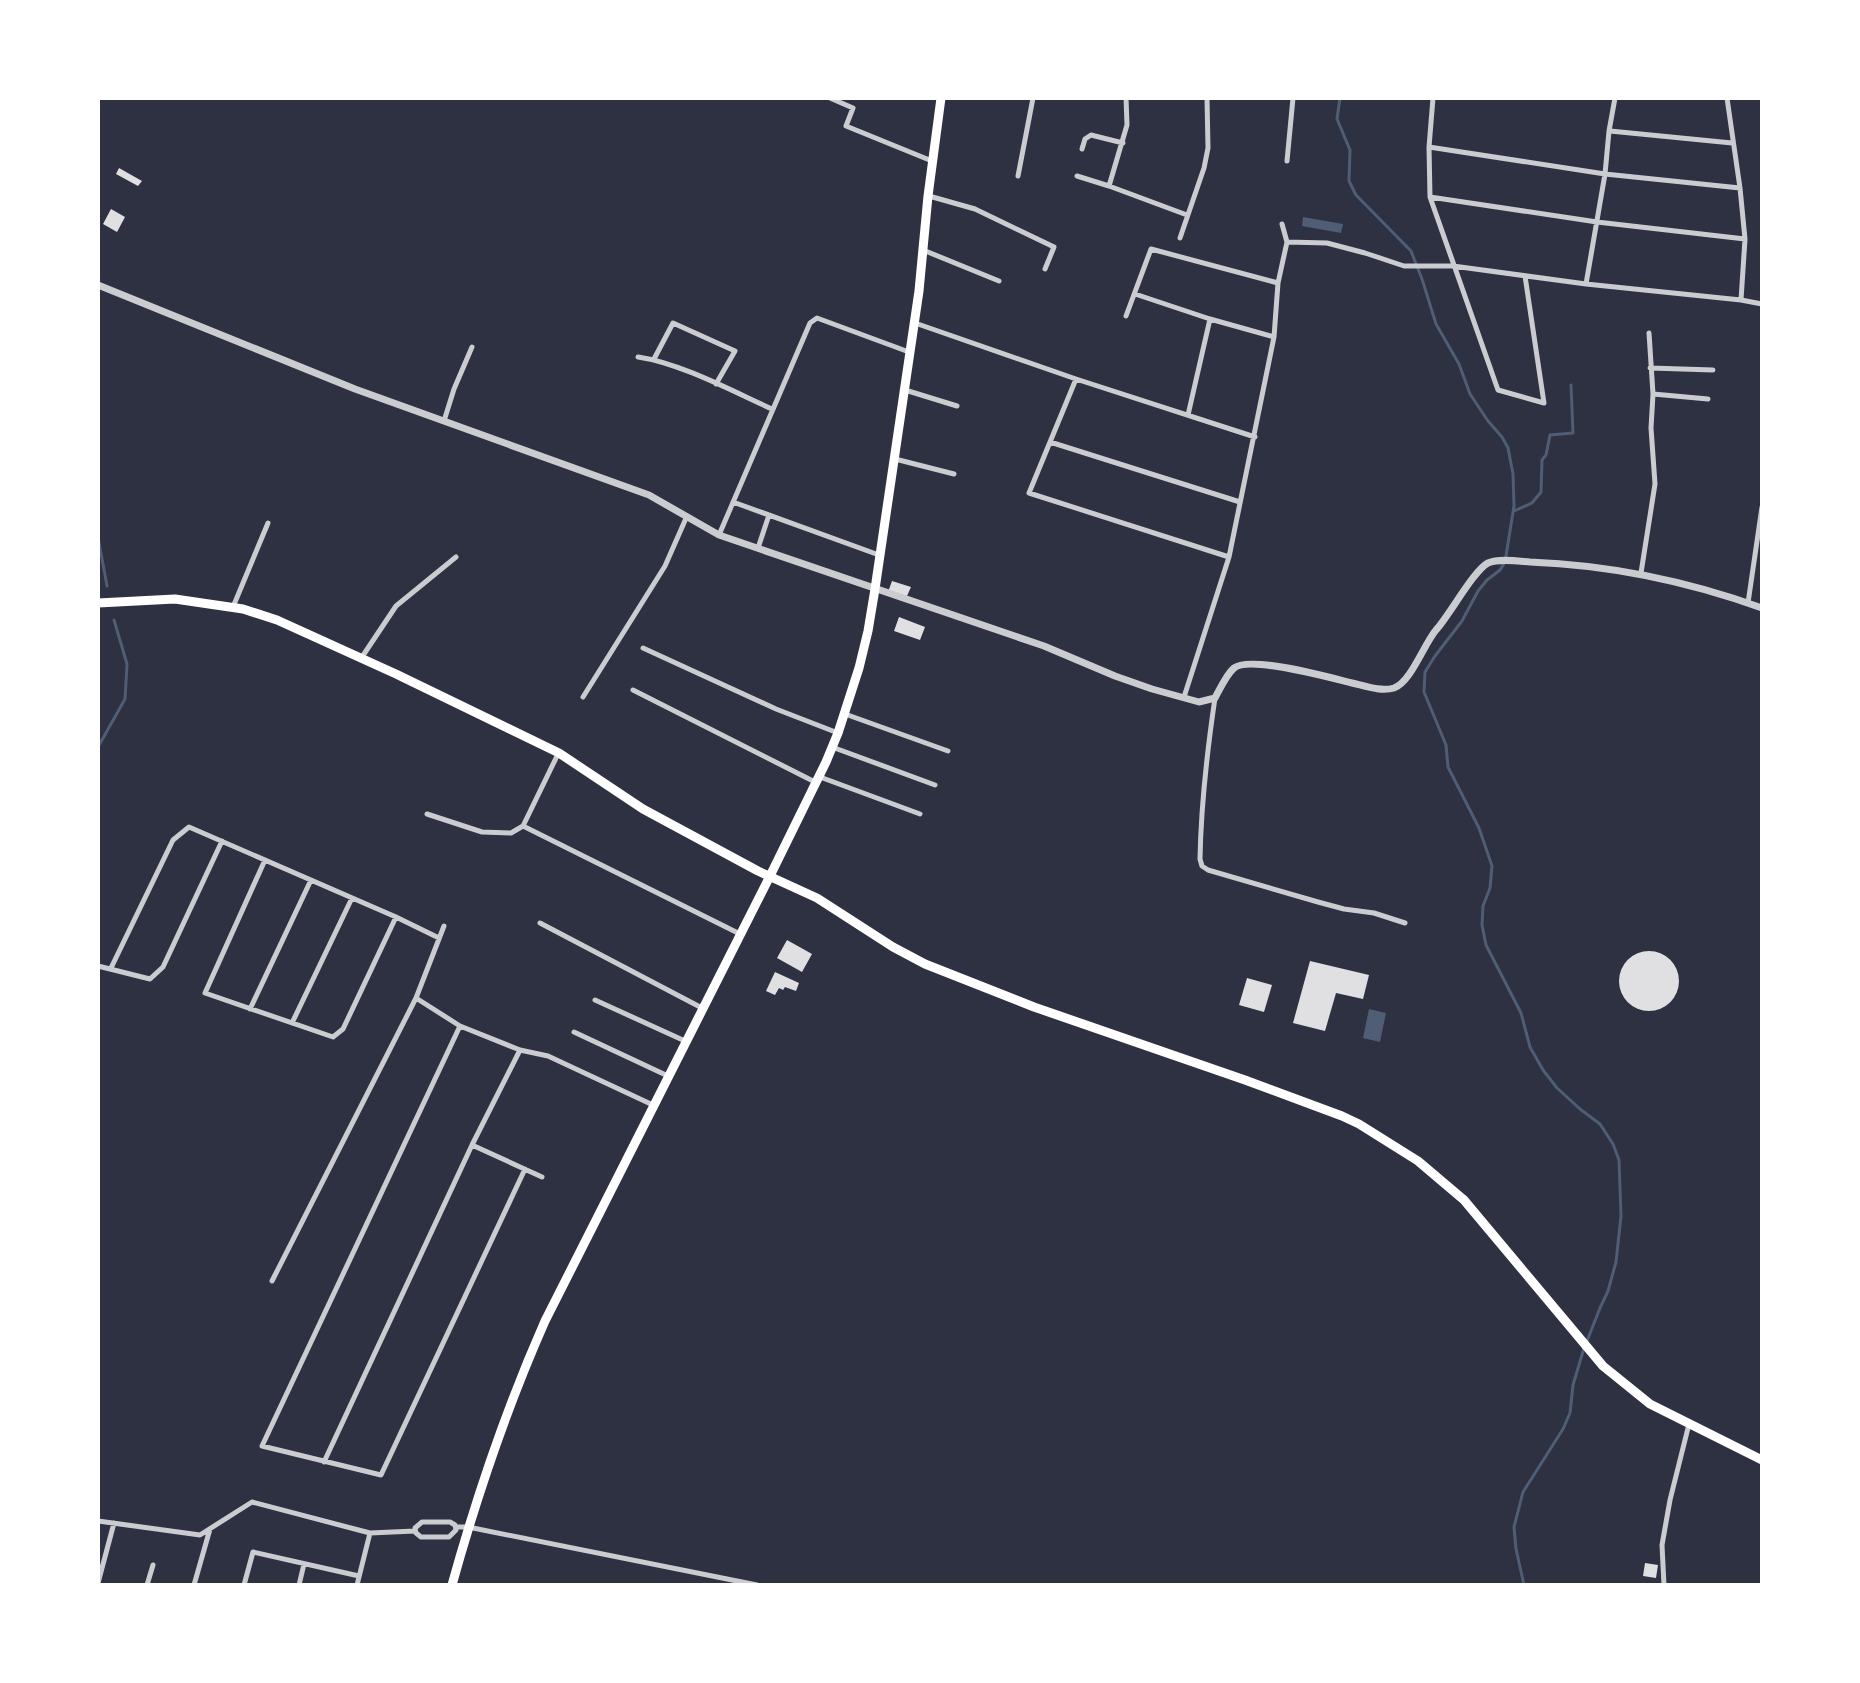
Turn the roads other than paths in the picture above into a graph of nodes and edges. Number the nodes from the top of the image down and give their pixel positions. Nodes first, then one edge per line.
1 (830, 98) edge
2 (941, 98) edge
3 (1033, 98) edge
4 (1126, 98) edge
5 (1207, 98) edge
6 (1293, 98) edge
7 (1433, 98) edge
8 (1615, 98) edge
9 (1727, 98) edge
10 (1609, 131) junction
11 (1123, 143) junction
12 (1732, 143) junction
13 (1429, 147) junction
14 (1082, 149) dead end
15 (932, 161) junction
16 (1287, 161) dead end
17 (1605, 174) junction
18 (1018, 176) dead end
19 (1077, 176) dead end
20 (1109, 186) junction
21 (1740, 188) junction
22 (928, 196) junction
23 (1430, 197) junction
24 (1187, 215) junction
25 (1597, 222) junction
26 (1282, 224) dead end
27 (1180, 238) dead end
28 (1745, 239) junction
29 (1287, 242) junction
30 (923, 250) junction
31 (1453, 266) junction
32 (1045, 269) dead end
33 (1525, 276) junction
34 (999, 281) dead end
35 (1278, 283) junction
36 (1586, 284) junction
37 (98, 285) edge
38 (1135, 294) junction
39 (1741, 300) junction
40 (1762, 304) edge
41 (1126, 316) dead end
42 (1210, 319) junction
43 (914, 323) junction
44 (1649, 333) dead end
45 (1274, 337) junction
46 (472, 347) dead end
47 (910, 352) junction
48 (638, 357) dead end
49 (654, 359) junction
50 (1650, 368) junction
51 (1713, 370) dead end
52 (1076, 379) junction
53 (716, 384) junction
54 (904, 390) junction
55 (1653, 394) junction
56 (1708, 399) dead end
57 (957, 406) dead end
58 (772, 409) junction
59 (1188, 415) junction
60 (444, 421) junction
61 (1255, 437) junction
62 (1050, 442) junction
63 (895, 459) junction
64 (954, 474) dead end
65 (733, 502) junction
66 (1240, 502) junction
67 (1762, 507) edge
68 (769, 515) junction
69 (687, 516) junction
70 (268, 523) dead end
71 (719, 535) junction
72 (758, 548) junction
73 (880, 555) junction
74 (456, 557) dead end
75 (1229, 557) junction
76 (1641, 573) junction
77 (875, 589) junction
78 (98, 603) edge
79 (1748, 603) junction
80 (233, 607) junction
81 (1762, 608) edge
82 (643, 648) dead end
83 (361, 658) junction
84 (633, 690) dead end
85 (583, 697) dead end
86 (1184, 697) junction
87 (1215, 698) junction
88 (845, 714) junction
89 (838, 733) junction
90 (832, 747) junction
91 (948, 751) dead end
92 (559, 753) junction
93 (817, 779) junction
94 (935, 785) dead end
95 (427, 814) dead end
96 (920, 814) dead end
97 (523, 826) junction
98 (222, 841) junction
99 (265, 860) junction
100 (770, 876) junction
101 (311, 880) junction
102 (352, 898) junction
103 (396, 917) junction
104 (540, 923) dead end
105 (1405, 923) dead end
106 (444, 926) dead end
107 (740, 935) junction
108 (439, 938) junction
109 (98, 966) edge
110 (111, 968) junction
111 (416, 998) junction
112 (595, 1000) dead end
113 (703, 1008) junction
114 (250, 1009) junction
115 (292, 1023) junction
116 (460, 1026) junction
117 (574, 1032) dead end
118 (686, 1042) junction
119 (520, 1050) junction
120 (669, 1076) junction
121 (653, 1105) junction
122 (472, 1145) junction
123 (525, 1169) junction
124 (542, 1177) dead end
125 (272, 1281) dead end
126 (1689, 1424) junction
127 (1762, 1460) edge
128 (324, 1462) junction
129 (98, 1521) edge
130 (114, 1523) junction
131 (456, 1527) junction
132 (468, 1527) junction
133 (210, 1529) junction
134 (415, 1531) junction
135 (370, 1533) junction
136 (304, 1564) junction
137 (153, 1565) dead end
138 (359, 1576) junction
139 (98, 1583) edge
140 (456, 1584) edge
141 (147, 1585) edge
142 (194, 1585) edge
143 (244, 1585) edge
144 (299, 1585) edge
145 (357, 1585) edge
146 (757, 1585) edge
147 (1664, 1585) edge

1 - 15 street
2 - 15 main road
3 - 18 street
4 - 11 street
5 - 24 street
6 - 16 street
7 - 13 street
8 - 10 street
9 - 12 street
10 - 12 street
10 - 17 street
11 - 14 street
11 - 20 street
12 - 21 street
13 - 17 street
13 - 23 street
15 - 22 main road
17 - 21 street
17 - 25 street
19 - 20 street
20 - 24 street
21 - 28 street
22 - 30 main road
22 - 32 street
23 - 25 street
23 - 31 street
24 - 27 street
25 - 28 street
25 - 36 street
26 - 29 street
28 - 39 street
29 - 31 street
29 - 35 street
30 - 34 street
30 - 43 main road
31 - 33 street
31 - 33 street
33 - 36 street
35 - 38 street
35 - 45 street
36 - 39 street
37 - 60 street
38 - 41 street
38 - 42 street
39 - 40 street
42 - 45 street
42 - 59 street
43 - 47 main road
43 - 52 street
44 - 50 street
45 - 61 street
46 - 60 street
47 - 54 main road
47 - 58 street
48 - 49 street
49 - 53 street
49 - 53 street
50 - 51 street
50 - 55 street
52 - 59 street
52 - 62 street
53 - 58 street
54 - 57 street
54 - 63 main road
55 - 56 street
55 - 76 street
58 - 65 street
59 - 61 street
60 - 69 street
61 - 66 street
62 - 66 street
62 - 75 street
63 - 64 street
63 - 73 main road
65 - 68 street
65 - 71 street
66 - 75 street
67 - 79 street
68 - 72 street
68 - 73 street
69 - 71 street
69 - 85 street
70 - 80 street
71 - 72 street
72 - 77 street
73 - 77 main road
74 - 83 street
75 - 86 street
76 - 79 street
76 - 87 street
77 - 86 street
77 - 88 main road
78 - 80 main road
79 - 81 street
80 - 83 main road
82 - 89 street
83 - 92 main road
84 - 93 street
86 - 87 street
87 - 105 street
88 - 89 main road
88 - 91 street
89 - 90 main road
90 - 93 main road
90 - 94 street
92 - 97 street
92 - 100 main road
93 - 96 street
93 - 100 main road
95 - 97 street
97 - 107 street
98 - 99 street
98 - 110 street
98 - 110 street
99 - 101 street
99 - 114 street
100 - 107 main road
100 - 126 main road
101 - 102 street
101 - 114 street
102 - 103 street
102 - 115 street
103 - 108 street
103 - 115 street
104 - 113 street
106 - 108 street
107 - 113 main road
108 - 111 street
109 - 110 street
111 - 116 street
111 - 125 street
112 - 118 street
113 - 118 main road
114 - 115 street
116 - 119 street
116 - 128 street
117 - 120 street
118 - 120 main road
119 - 121 street
119 - 122 street
120 - 121 main road
121 - 132 main road
122 - 123 street
122 - 128 street
123 - 124 street
123 - 128 street
126 - 127 main road
126 - 147 street
129 - 130 street
130 - 133 street
130 - 139 street
131 - 132 street
131 - 134 street
131 - 134 street
132 - 140 main road
132 - 146 street
133 - 135 street
133 - 142 street
134 - 135 street
135 - 138 street
136 - 138 street
136 - 143 street
136 - 144 street
137 - 141 street
138 - 145 street

